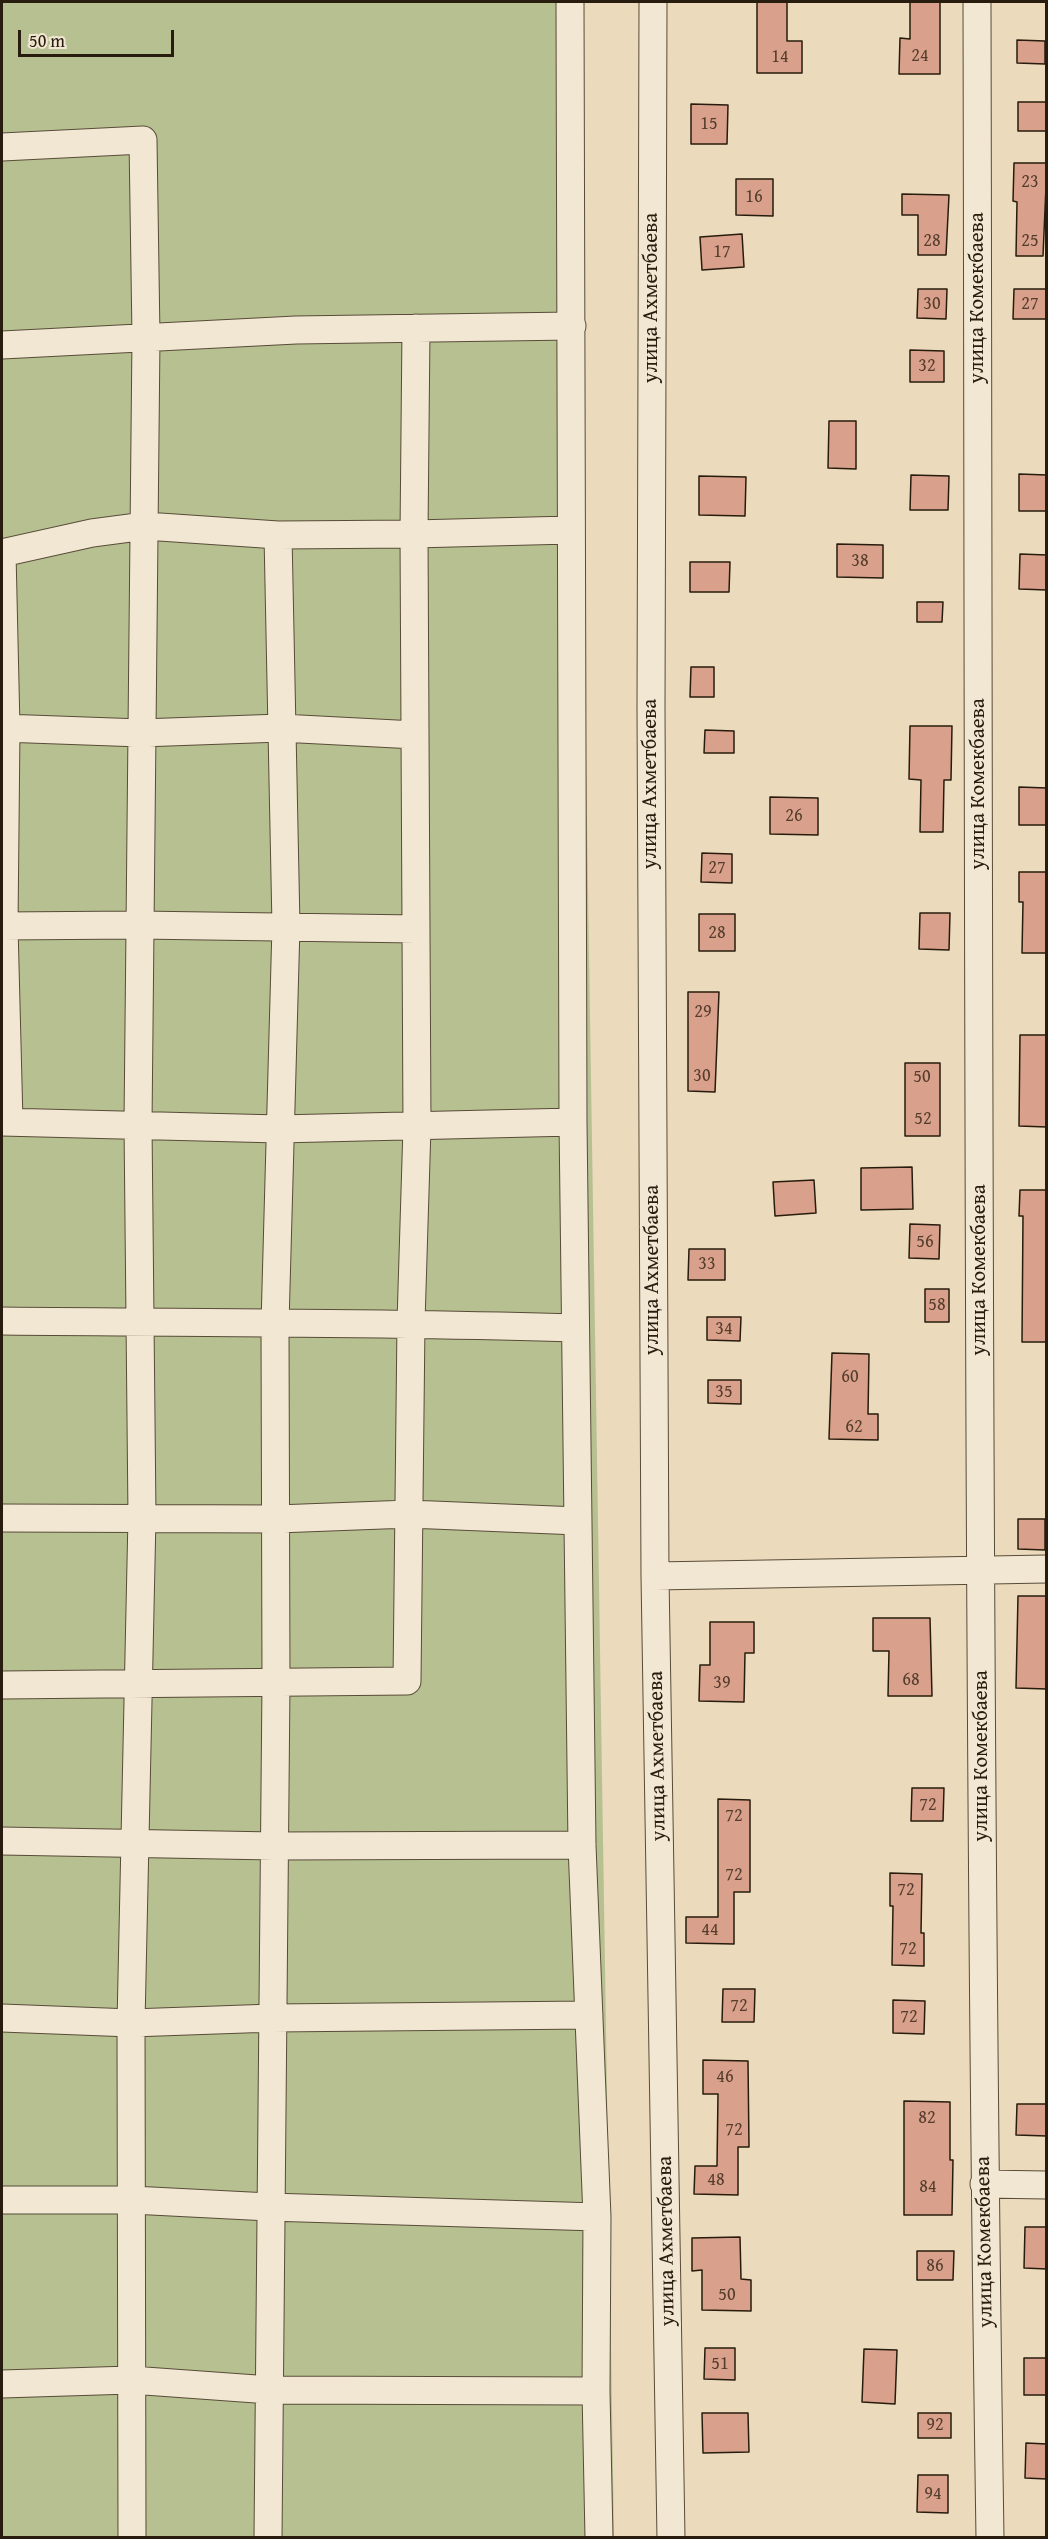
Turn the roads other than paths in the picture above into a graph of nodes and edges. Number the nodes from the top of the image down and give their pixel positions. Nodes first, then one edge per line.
1 (570, 2) edge
2 (653, 2) edge
3 (977, 2) edge
4 (2, 147) edge
5 (572, 326) junction
6 (416, 328) junction
7 (146, 337) junction
8 (2, 345) edge
9 (145, 526) junction
10 (570, 530) junction
11 (414, 534) junction
12 (278, 535) junction
13 (2, 553) edge
14 (4, 728) edge
15 (281, 728) junction
16 (141, 733) junction
17 (415, 735) junction
18 (138, 925) junction
19 (3, 926) edge
20 (286, 926) junction
21 (416, 929) junction
22 (5, 1122) edge
23 (573, 1122) junction
24 (138, 1125) junction
25 (417, 1127) junction
26 (279, 1129) junction
27 (2, 1321) edge
28 (138, 1323) junction
29 (411, 1323) junction
30 (275, 1324) junction
31 (575, 1328) junction
32 (2, 1340) edge
33 (410, 1514) junction
34 (142, 1517) junction
35 (2, 1518) edge
36 (278, 1519) junction
37 (578, 1521) junction
38 (1047, 1569) edge
39 (981, 1571) junction
40 (655, 1576) junction
41 (2, 1675) edge
42 (276, 1683) junction
43 (137, 1684) junction
44 (2, 1685) edge
45 (2, 1694) edge
46 (2, 1841) edge
47 (135, 1842) junction
48 (582, 1845) junction
49 (274, 1846) junction
50 (589, 2015) junction
51 (2, 2018) edge
52 (273, 2018) junction
53 (131, 2023) junction
54 (984, 2184) junction
55 (1047, 2185) edge
56 (2, 2200) edge
57 (132, 2200) junction
58 (270, 2207) junction
59 (597, 2217) junction
60 (131, 2380) junction
61 (2, 2385) edge
62 (270, 2390) junction
63 (596, 2391) junction
64 (132, 2538) edge
65 (268, 2538) edge
66 (599, 2538) edge
67 (671, 2538) edge
68 (990, 2538) edge

1 - 5 street
2 - 40 street, улица Ахметбаева
3 - 39 street, улица Комекбаева
4 - 7 street
5 - 6 street
5 - 10 street
6 - 7 street
6 - 11 street
7 - 8 street
7 - 9 street
9 - 12 street
9 - 13 street
9 - 16 street
10 - 11 street
10 - 23 street
11 - 12 street
11 - 17 street
12 - 15 street
13 - 14 street
14 - 16 street
14 - 19 street
15 - 16 street
15 - 17 street
15 - 20 street
16 - 18 street
17 - 21 street
18 - 19 street
18 - 20 street
18 - 24 street
19 - 22 street
20 - 21 street
20 - 26 street
21 - 25 street
22 - 24 street
23 - 25 street
23 - 31 street
24 - 26 street
24 - 28 street
25 - 26 street
25 - 29 street
26 - 30 street
27 - 28 street
27 - 32 street
28 - 30 street
28 - 34 street
29 - 30 street
29 - 31 street
29 - 33 street
30 - 36 street
31 - 37 street
33 - 36 street
33 - 37 street
33 - 42 street
34 - 35 street
34 - 36 street
34 - 43 street
36 - 42 street
37 - 48 street
38 - 39 street
39 - 40 street
39 - 54 street, улица Комекбаева
40 - 67 street, улица Ахметбаева
41 - 44 street
42 - 43 street
42 - 49 street
43 - 44 street
43 - 47 street
44 - 45 street
46 - 47 street
47 - 49 street
47 - 53 street
48 - 49 street
48 - 50 street
49 - 52 street
50 - 52 street
50 - 59 street
51 - 53 street
52 - 53 street
52 - 58 street
53 - 57 street
54 - 55 street
54 - 68 street, улица Комекбаева
56 - 57 street
57 - 58 street
57 - 60 street
58 - 59 street
58 - 62 street
59 - 63 street
60 - 61 street
60 - 62 street
60 - 64 street
62 - 63 street
62 - 65 street
63 - 66 street

